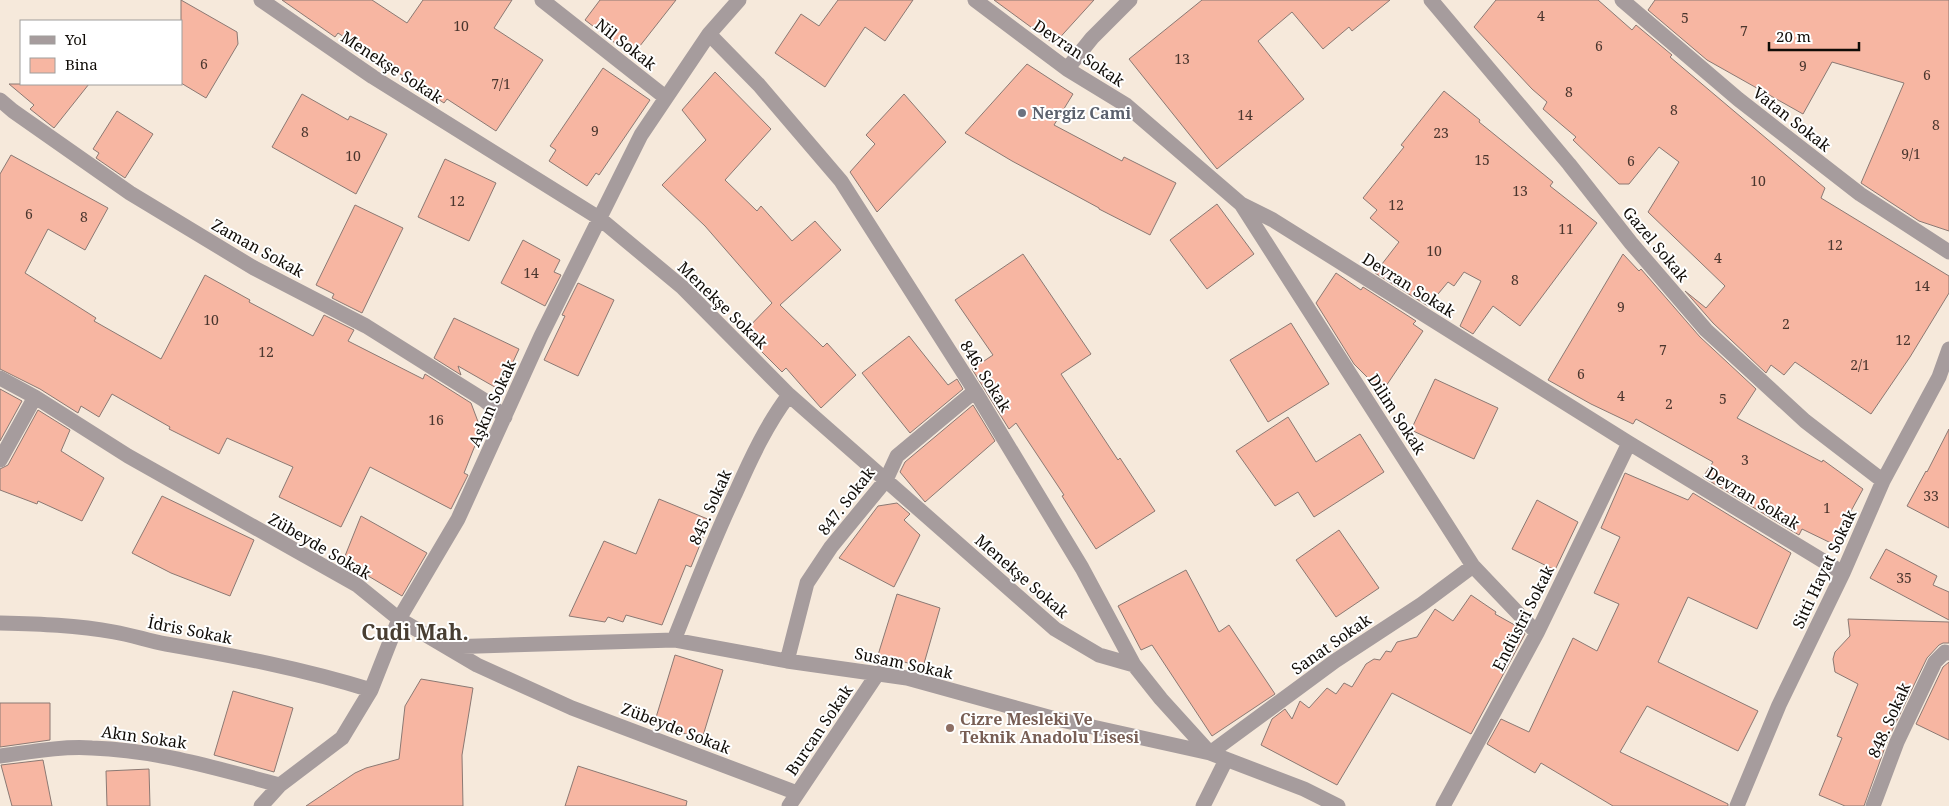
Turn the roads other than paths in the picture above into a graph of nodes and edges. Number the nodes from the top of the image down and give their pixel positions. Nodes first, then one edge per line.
1 (261, 0) edge
2 (542, 0) edge
3 (739, 0) edge
4 (974, 0) edge
5 (1130, 0) edge
6 (1432, 0) edge
7 (1622, 0) edge
8 (709, 34) junction
9 (1067, 69) junction
10 (666, 97) junction
11 (0, 100) edge
12 (1241, 204) junction
13 (599, 218) junction
14 (1949, 252) edge
15 (1949, 349) edge
16 (0, 378) edge
17 (975, 391) junction
18 (789, 395) junction
19 (35, 397) junction
20 (505, 417) junction
21 (1628, 443) junction
22 (0, 460) edge
23 (886, 480) junction
24 (1883, 481) junction
25 (1473, 566) junction
26 (1843, 573) junction
27 (399, 619) junction
28 (0, 624) edge
29 (1537, 633) junction
30 (674, 640) junction
31 (447, 647) junction
32 (1947, 653) edge
33 (788, 661) junction
34 (1134, 664) junction
35 (878, 674) junction
36 (371, 690) junction
37 (1210, 753) junction
38 (0, 756) edge
39 (1226, 760) junction
40 (280, 785) junction
41 (797, 793) junction
42 (261, 806) edge
43 (789, 806) edge
44 (1203, 806) edge
45 (1338, 806) edge
46 (1443, 806) edge
47 (1737, 806) edge
48 (1873, 806) edge

1 - 13 street, Menekşe Sokak
2 - 10 street, Nil Sokak
3 - 8 street, Aşkın Sokak
4 - 9 street, Devran Sokak
5 - 9 street
6 - 24 street, Gazel Sokak
7 - 14 street, Vatan Sokak
8 - 10 street, Aşkın Sokak
8 - 17 street, 846. Sokak
9 - 12 street, Devran Sokak
10 - 13 street, Aşkın Sokak
11 - 20 street, Zaman Sokak
12 - 21 street, Devran Sokak
12 - 25 street, Dilim Sokak
13 - 18 street, Menekşe Sokak
13 - 20 street, Aşkın Sokak
15 - 24 street, Sitti Hayat Sokak
16 - 19 street, Zübeyde Sokak
17 - 23 street, 847. Sokak
17 - 34 street, 846. Sokak
18 - 23 street, Menekşe Sokak
18 - 30 street, 845. Sokak
19 - 22 street
19 - 27 street, Zübeyde Sokak
20 - 27 street, Aşkın Sokak
21 - 26 street, Devran Sokak
21 - 29 street, Endüstri Sokak
23 - 33 street, 847. Sokak
23 - 34 street, Menekşe Sokak
24 - 26 street, Sitti Hayat Sokak
25 - 29 street, Dilim Sokak
25 - 37 street, Sanat Sokak
26 - 47 street, Sitti Hayat Sokak
27 - 31 street, Zübeyde Sokak
27 - 36 street, Aşkın Sokak
28 - 36 street, İdris Sokak
29 - 46 street, Endüstri Sokak
30 - 31 street, Susam Sokak
30 - 33 street, Susam Sokak
31 - 41 street, Zübeyde Sokak
32 - 48 street, 848. Sokak
33 - 35 street, Susam Sokak
34 - 37 street, 846. Sokak
35 - 37 street, Susam Sokak
35 - 41 street, Burcan Sokak
36 - 40 street, Aşkın Sokak
37 - 39 street, Susam Sokak
38 - 40 street, Akın Sokak
39 - 44 street
39 - 45 street, Susam Sokak
40 - 42 street, Aşkın Sokak
41 - 43 street, Burcan Sokak

